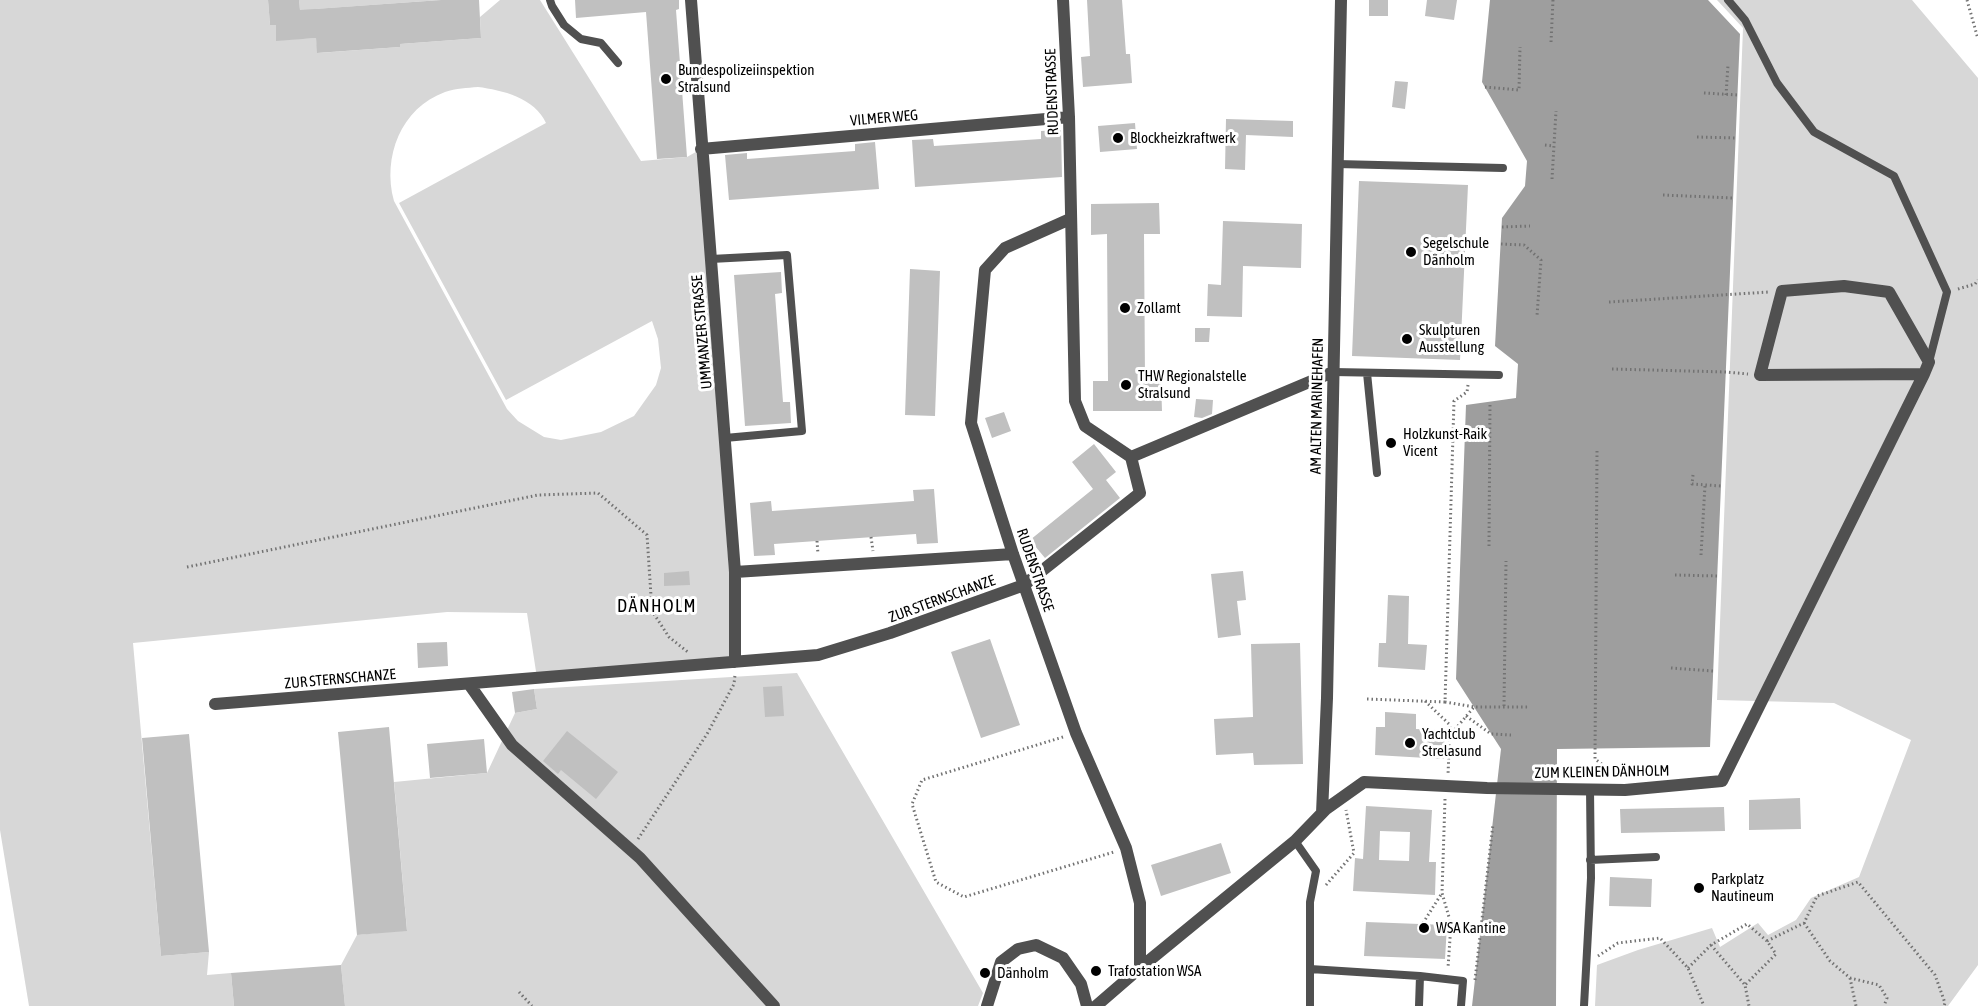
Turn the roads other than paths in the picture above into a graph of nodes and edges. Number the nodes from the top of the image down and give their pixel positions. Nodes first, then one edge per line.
1 (550, 0) edge
2 (691, 0) edge
3 (1063, 0) edge
4 (1341, 0) edge
5 (1728, 0) edge
6 (618, 63) dead end
7 (1069, 117) junction
8 (701, 149) junction
9 (1337, 164) junction
10 (1503, 168) dead end
11 (1070, 219) junction
12 (711, 259) junction
13 (1929, 362) junction
14 (1333, 372) junction
15 (1367, 373) junction
16 (1924, 374) junction
17 (1498, 375) dead end
18 (725, 438) junction
19 (1131, 457) junction
20 (1377, 473) dead end
21 (1012, 554) junction
22 (735, 572) junction
23 (1024, 585) junction
24 (735, 662) junction
25 (469, 684) junction
26 (215, 704) dead end
27 (1590, 789) junction
28 (1322, 813) junction
29 (1295, 841) junction
30 (1656, 857) dead end
31 (1590, 860) junction
32 (1140, 968) junction
33 (1310, 969) junction
34 (1420, 976) junction
35 (774, 1006) edge
36 (987, 1006) edge
37 (1087, 1006) edge
38 (1095, 1006) edge
39 (1310, 1006) edge
40 (1419, 1006) edge
41 (1461, 1006) edge
42 (1584, 1006) edge

1 - 6 lane
2 - 8 street, UMMANZER STRASSE
3 - 7 street, RUDENSTRASSE
4 - 9 street, AM ALTEN MARINEHAFEN
5 - 13 lane, ZUM KLEINEN DÄNHOLM
7 - 8 street, VILMER WEG
7 - 11 street, RUDENSTRASSE
8 - 12 street, UMMANZER STRASSE
9 - 10 lane
9 - 14 street, AM ALTEN MARINEHAFEN
11 - 19 street, RUDENSTRASSE
11 - 21 street, RUDENSTRASSE
12 - 18 street, UMMANZER STRASSE
12 - 18 lane
13 - 16 street, ZUM KLEINEN DÄNHOLM
13 - 16 street
14 - 15 lane
14 - 19 street
14 - 28 street, AM ALTEN MARINEHAFEN
15 - 17 lane
15 - 20 lane
16 - 27 street, ZUM KLEINEN DÄNHOLM
18 - 22 street, UMMANZER STRASSE
19 - 23 street, ZUR STERNSCHANZE
21 - 22 street, ZUR STERNSCHANZE
21 - 23 street, RUDENSTRASSE
22 - 24 street, UMMANZER STRASSE
23 - 24 street, ZUR STERNSCHANZE
23 - 32 street, RUDENSTRASSE
24 - 25 street, ZUR STERNSCHANZE
25 - 26 street, ZUR STERNSCHANZE
25 - 35 street
27 - 28 street, ZUM KLEINEN DÄNHOLM
27 - 31 lane
28 - 29 street, ZUM KLEINEN DÄNHOLM
29 - 32 street, ZUM KLEINEN DÄNHOLM
29 - 33 lane
30 - 31 lane
31 - 42 lane
32 - 38 street, ZUM KLEINEN DÄNHOLM
33 - 34 lane
33 - 39 lane
34 - 40 lane
34 - 41 lane
36 - 37 street

